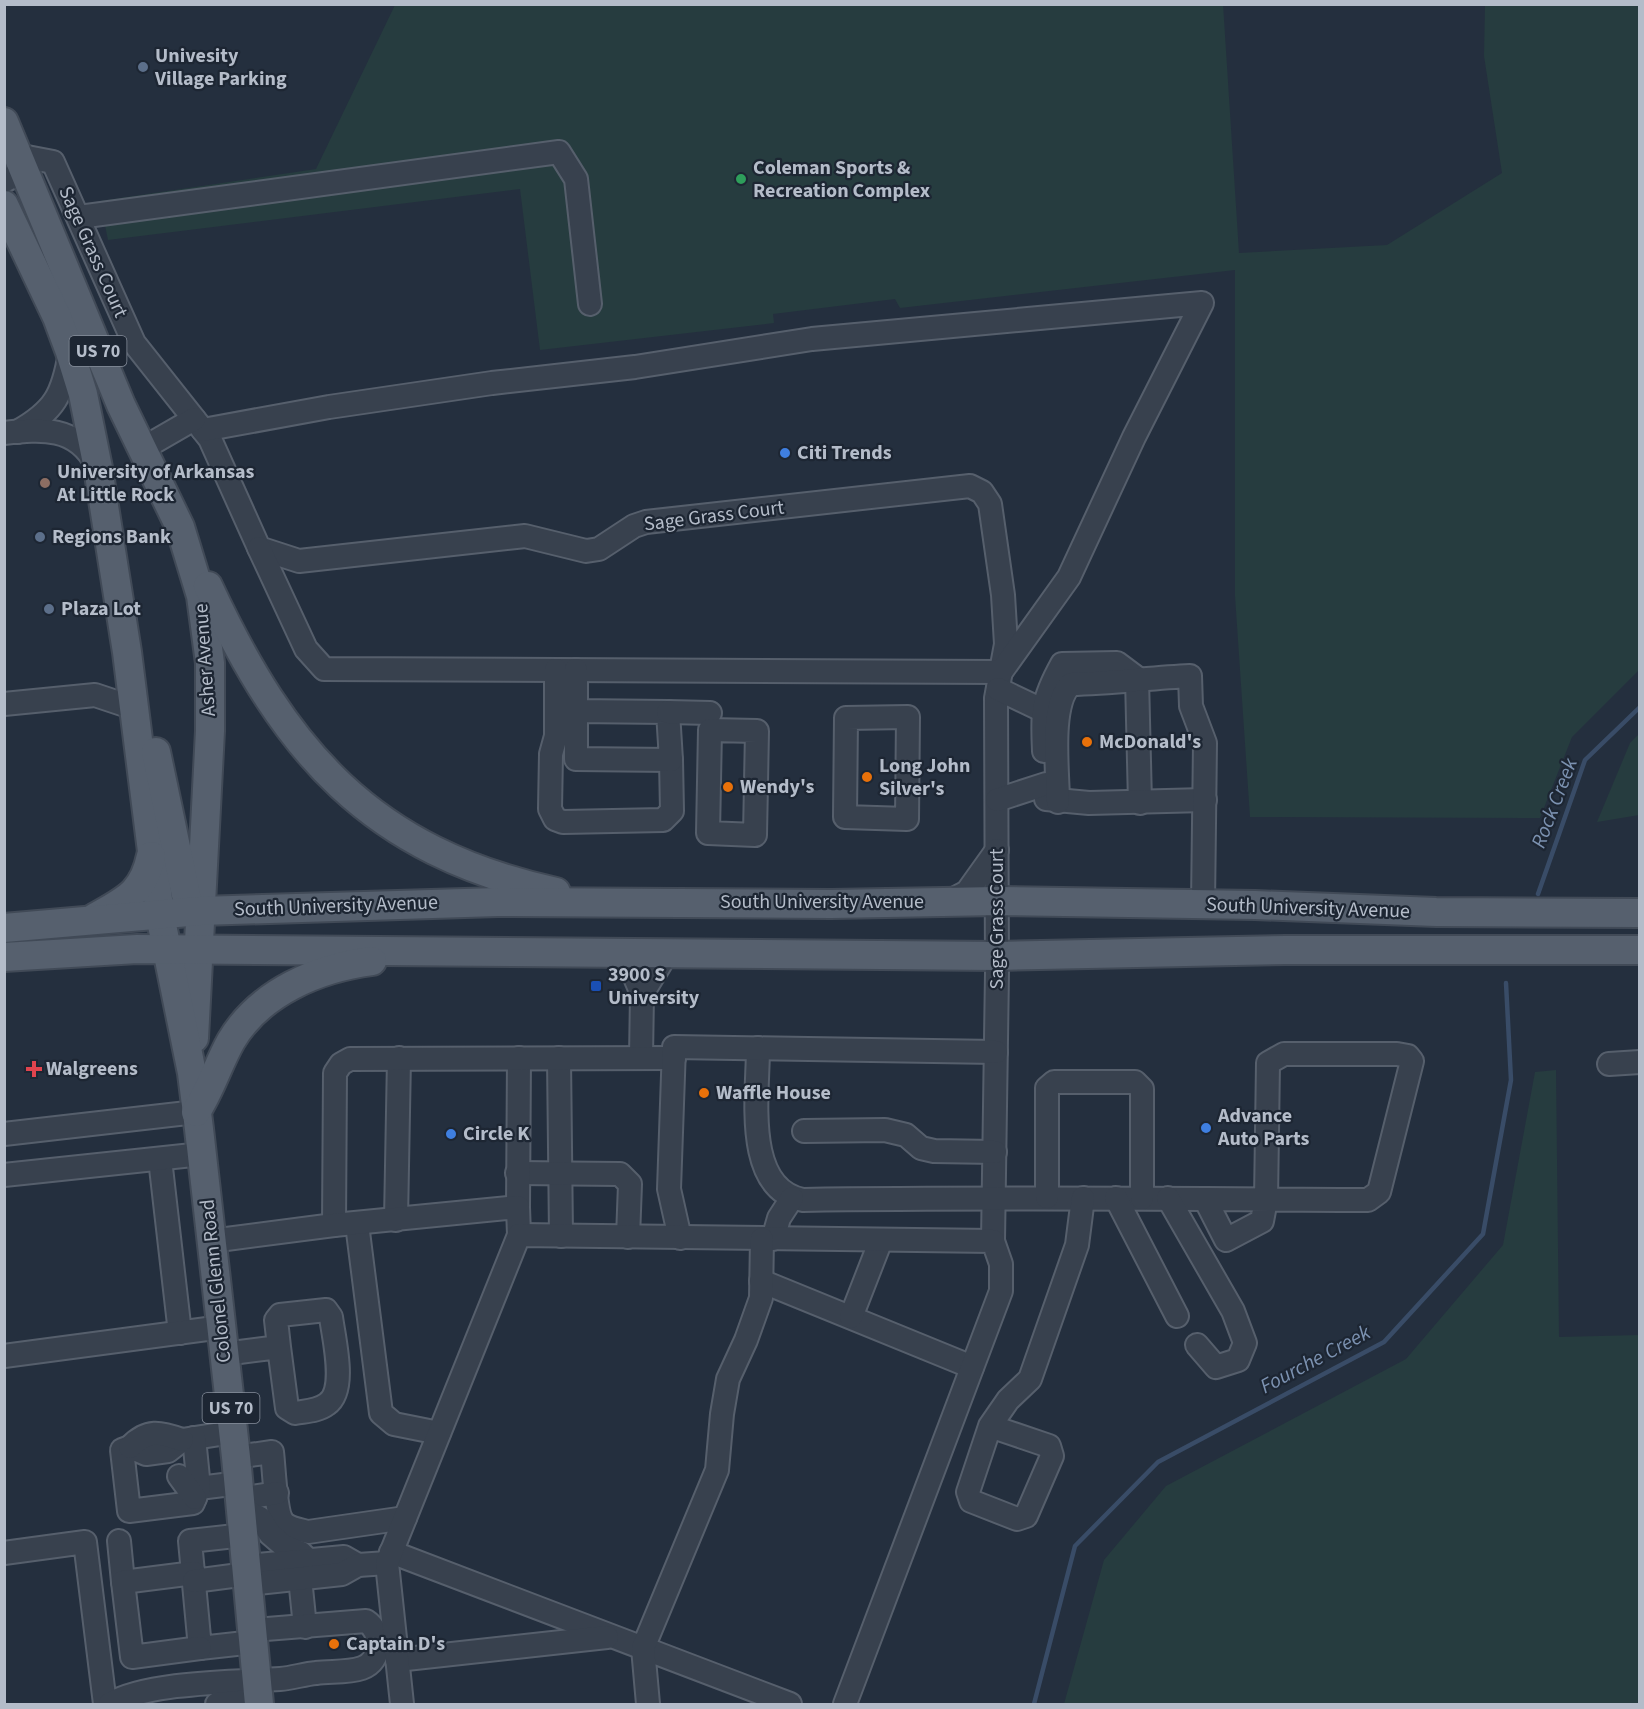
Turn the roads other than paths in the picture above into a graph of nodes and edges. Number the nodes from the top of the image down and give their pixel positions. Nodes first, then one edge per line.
1 (4, 122) edge
2 (13, 165) edge
3 (4, 205) edge
4 (79, 217) junction
5 (590, 304) dead end
6 (70, 352) junction
7 (198, 425) junction
8 (11, 432) edge
9 (142, 448) junction
10 (98, 468) junction
11 (180, 527) junction
12 (259, 548) junction
13 (127, 652) junction
14 (558, 670) junction
15 (1137, 678) junction
16 (999, 680) junction
17 (95, 695) junction
18 (4, 704) edge
19 (134, 708) junction
20 (1042, 710) junction
21 (576, 711) junction
22 (668, 712) junction
23 (710, 713) dead end
24 (757, 731) joint
25 (670, 760) junction
26 (1052, 793) junction
27 (997, 800) junction
28 (1205, 800) junction
29 (1140, 803) junction
30 (907, 819) joint
31 (997, 850) junction
32 (152, 851) junction
33 (950, 901) junction
34 (998, 901) junction
35 (644, 903) junction
36 (1203, 904) junction
37 (195, 911) junction
38 (1640, 913) edge
39 (160, 915) junction
40 (87, 922) junction
41 (4, 928) edge
42 (166, 949) junction
43 (198, 950) junction
44 (1640, 951) edge
45 (439, 952) junction
46 (624, 952) junction
47 (667, 952) junction
48 (997, 956) junction
49 (4, 957) edge
50 (642, 994) junction
51 (758, 1048) junction
52 (996, 1052) junction
53 (399, 1058) junction
54 (519, 1058) junction
55 (559, 1058) junction
56 (641, 1058) junction
57 (674, 1058) junction
58 (1640, 1062) edge
59 (1609, 1064) dead end
60 (192, 1073) junction
61 (196, 1112) junction
62 (804, 1131) dead end
63 (4, 1134) edge
64 (995, 1152) junction
65 (202, 1154) junction
66 (159, 1159) junction
67 (517, 1173) junction
68 (560, 1173) junction
69 (4, 1175) edge
70 (786, 1193) junction
71 (994, 1197) junction
72 (1047, 1197) junction
73 (1083, 1198) junction
74 (1116, 1198) junction
75 (1142, 1198) junction
76 (1168, 1198) junction
77 (1205, 1199) junction
78 (1266, 1200) junction
79 (518, 1207) junction
80 (396, 1220) junction
81 (357, 1224) junction
82 (334, 1225) junction
83 (519, 1235) junction
84 (561, 1236) junction
85 (628, 1237) junction
86 (680, 1238) junction
87 (768, 1239) junction
88 (881, 1240) junction
89 (211, 1241) junction
90 (993, 1241) junction
91 (761, 1281) junction
92 (369, 1316) junction
93 (1177, 1316) dead end
94 (851, 1317) junction
95 (332, 1321) junction
96 (180, 1333) junction
97 (223, 1341) junction
98 (1197, 1345) dead end
99 (279, 1347) junction
100 (4, 1356) edge
101 (972, 1367) junction
102 (990, 1426) dead end
103 (439, 1433) junction
104 (181, 1452) junction
105 (239, 1486) junction
106 (197, 1493) junction
107 (277, 1493) junction
108 (405, 1518) junction
109 (119, 1541) dead end
110 (4, 1553) edge
111 (389, 1557) junction
112 (304, 1569) junction
113 (248, 1575) junction
114 (194, 1577) junction
115 (123, 1582) junction
116 (301, 1624) junction
117 (253, 1636) junction
118 (612, 1636) junction
119 (201, 1648) junction
120 (643, 1648) junction
121 (397, 1660) junction
122 (258, 1694) edge
123 (105, 1704) edge
124 (110, 1704) edge
125 (217, 1704) edge
126 (402, 1704) edge
127 (648, 1704) edge
128 (790, 1704) edge
129 (845, 1704) edge

1 - 2 main road, Asher Avenue / US 70
2 - 4 street, Sage Grass Court
2 - 9 main road, Asher Avenue / US 70
3 - 6 main road, US 70
4 - 5 street
4 - 7 street, Sage Grass Court
6 - 8 street
6 - 10 main road, US 70
7 - 9 street
7 - 12 street, Sage Grass Court
7 - 16 street
8 - 10 street
9 - 11 main road, Asher Avenue / US 70
10 - 13 main road, US 70
11 - 35 main road
11 - 37 main road, Asher Avenue / US 70
12 - 14 street
12 - 16 street, Sage Grass Court
13 - 17 street
13 - 19 main road, US 70
13 - 37 main road
14 - 16 street
14 - 21 street
14 - 25 street
15 - 20 street
15 - 26 street
15 - 28 street
15 - 29 street
16 - 20 street
16 - 27 street, Sage Grass Court
17 - 18 street
17 - 19 street
19 - 32 main road, US 70
20 - 26 street
21 - 22 street
21 - 25 street
22 - 23 street
22 - 25 street
24 - 24 street
26 - 27 street
26 - 29 street
27 - 31 street, Sage Grass Court
28 - 29 street
28 - 36 street
30 - 30 street
31 - 33 street
31 - 34 street, Sage Grass Court
32 - 39 main road, US 70
32 - 40 main road
33 - 34 main road, South University Avenue
33 - 35 main road, South University Avenue
34 - 36 main road, South University Avenue
34 - 48 street, Sage Grass Court
35 - 37 main road, South University Avenue
36 - 38 main road, South University Avenue
37 - 39 main road, South University Avenue
37 - 43 main road, Colonel Glenn Road
39 - 40 main road, South University Avenue
39 - 42 main road, US 70
40 - 41 main road, South University Avenue
42 - 43 main road, South University Avenue
42 - 49 main road, South University Avenue
42 - 60 main road, Colonel Glenn Road / US 70
43 - 45 main road, South University Avenue
43 - 60 main road, Colonel Glenn Road / US 70
44 - 48 main road, South University Avenue
45 - 46 main road, South University Avenue
45 - 61 main road
46 - 47 main road, South University Avenue
46 - 50 street
47 - 48 main road, South University Avenue
47 - 50 street
48 - 52 street, Sage Grass Court
50 - 56 street
51 - 52 street
51 - 57 street
51 - 70 street
52 - 64 street, Sage Grass Court
53 - 54 street
53 - 80 street
53 - 82 street
54 - 55 street
54 - 67 street
55 - 56 street
55 - 68 street
56 - 57 street
57 - 86 street
58 - 59 street
60 - 61 main road, Colonel Glenn Road / US 70
61 - 63 street
61 - 65 main road, Colonel Glenn Road / US 70
62 - 64 street
64 - 71 street, Sage Grass Court
65 - 66 street
65 - 89 main road, Colonel Glenn Road / US 70
66 - 69 street
66 - 96 street
67 - 68 street
67 - 79 street
68 - 84 street
68 - 85 street
70 - 71 street
70 - 87 street
71 - 72 street
71 - 90 street, Sage Grass Court
72 - 73 street
72 - 75 street
73 - 74 street
73 - 102 street
74 - 75 street
74 - 93 street
75 - 76 street
76 - 77 street
76 - 98 street
77 - 78 street
77 - 78 street
78 - 78 street
79 - 80 street
79 - 83 street
80 - 81 street
81 - 82 street
81 - 92 street
82 - 89 street
83 - 84 street
83 - 103 street
84 - 85 street
85 - 86 street
86 - 87 street
87 - 88 street
87 - 91 street
88 - 90 street
88 - 94 street
89 - 97 main road, Colonel Glenn Road / US 70
90 - 101 street, Sage Grass Court
91 - 94 street
91 - 120 street
92 - 95 street
92 - 103 street
94 - 101 street
95 - 99 street
95 - 99 street
96 - 97 street
96 - 100 street
97 - 99 street
97 - 105 main road, Colonel Glenn Road / US 70
101 - 129 street, Sage Grass Court
103 - 108 street
104 - 105 street
104 - 106 street
104 - 106 street
104 - 106 street
105 - 106 street
105 - 107 street
105 - 107 street
105 - 112 street
105 - 113 main road, Colonel Glenn Road / US 70
105 - 114 street
107 - 108 street
108 - 111 street
109 - 115 street
110 - 123 street
111 - 112 street
111 - 118 street
111 - 121 street
112 - 113 street
112 - 116 street
113 - 114 street
113 - 117 main road, Colonel Glenn Road / US 70
114 - 115 street
114 - 119 street
115 - 119 street
116 - 117 street
116 - 122 street
117 - 119 street
117 - 122 main road, Colonel Glenn Road / US 70
118 - 120 street
118 - 121 street
120 - 127 street
120 - 128 street
121 - 126 street
122 - 124 street
122 - 125 street

